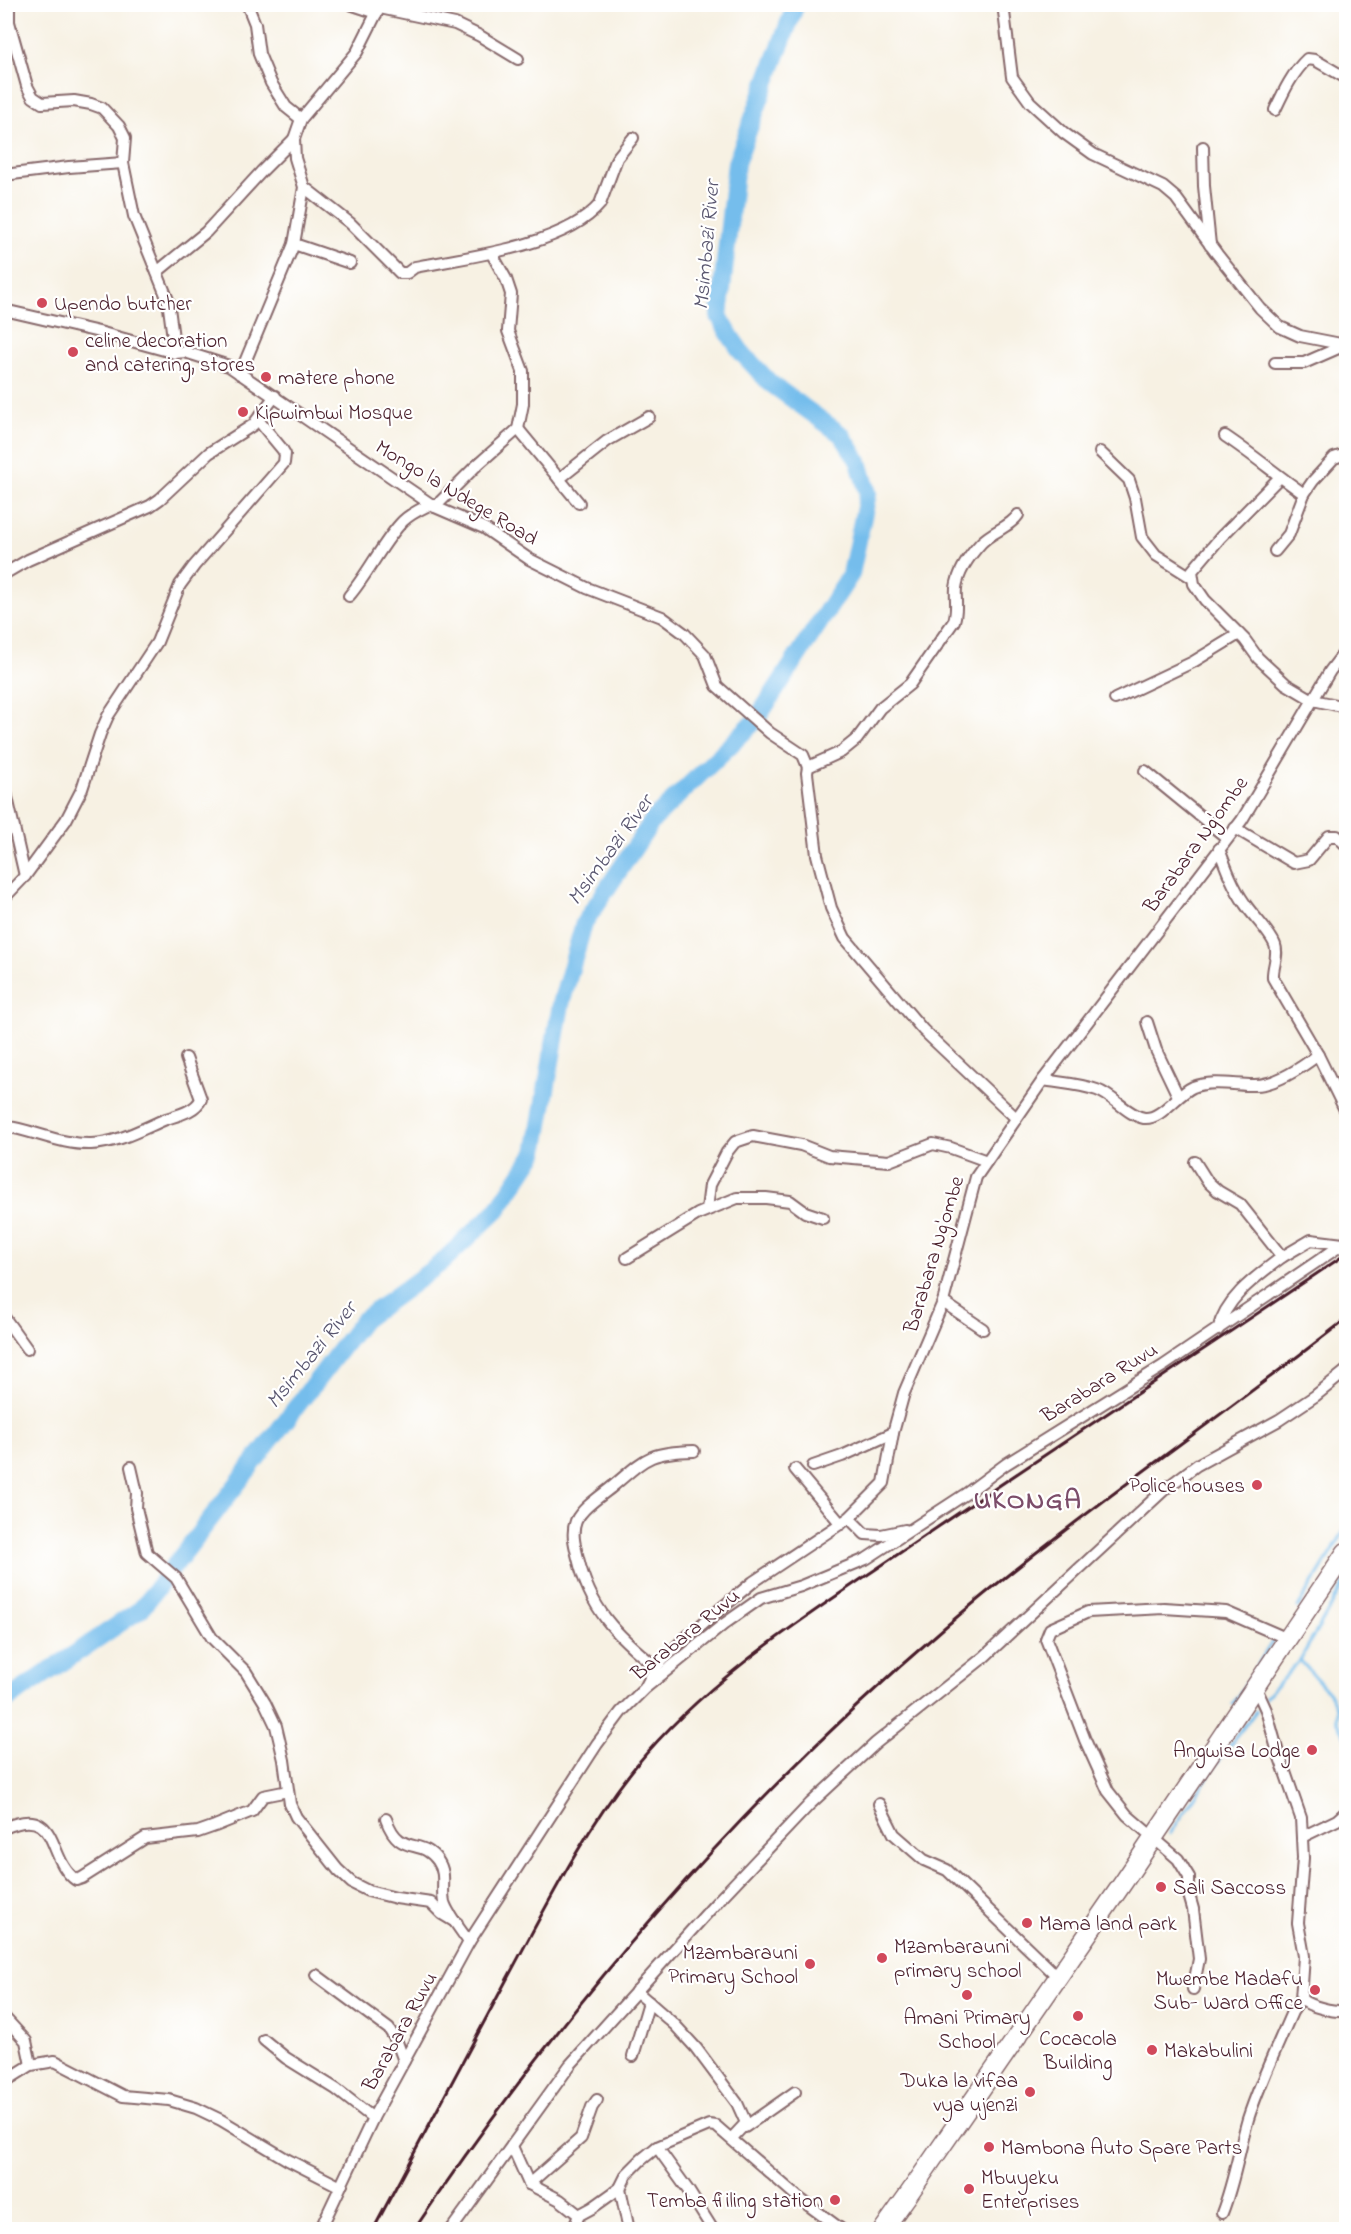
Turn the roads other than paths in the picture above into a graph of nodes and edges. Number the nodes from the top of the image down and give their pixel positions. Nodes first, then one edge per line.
1 (9, 4) edge
2 (247, 4) edge
3 (350, 4) edge
4 (1002, 4) edge
5 (379, 8) edge
6 (518, 59) dead end
7 (1347, 78) edge
8 (1275, 110) dead end
9 (301, 119) junction
10 (633, 138) dead end
11 (294, 140) junction
12 (1203, 147) dead end
13 (123, 163) junction
14 (4, 175) edge
15 (304, 187) junction
16 (294, 244) junction
17 (1210, 245) junction
18 (492, 254) junction
19 (350, 263) dead end
20 (156, 272) junction
21 (4, 310) edge
22 (1347, 345) edge
23 (175, 353) junction
24 (1275, 363) dead end
25 (240, 374) junction
26 (275, 396) junction
27 (648, 417) dead end
28 (258, 420) junction
29 (518, 429) junction
30 (1225, 436) dead end
31 (1100, 452) dead end
32 (1347, 454) edge
33 (1280, 477) junction
34 (559, 478) junction
35 (1304, 494) junction
36 (579, 503) dead end
37 (433, 505) junction
38 (1018, 515) dead end
39 (1275, 551) dead end
40 (4, 574) edge
41 (1191, 577) junction
42 (349, 597) dead end
43 (1239, 634) junction
44 (1347, 650) edge
45 (1114, 699) dead end
46 (1313, 700) junction
47 (1347, 707) edge
48 (808, 768) junction
49 (1145, 771) dead end
50 (4, 784) edge
51 (1235, 828) junction
52 (1227, 838) junction
53 (1347, 845) edge
54 (1219, 849) junction
55 (24, 876) junction
56 (4, 898) edge
57 (1148, 1022) dead end
58 (1318, 1055) junction
59 (186, 1058) dead end
60 (1043, 1080) junction
61 (1178, 1096) junction
62 (1347, 1112) edge
63 (1016, 1118) junction
64 (4, 1125) edge
65 (987, 1161) junction
66 (1195, 1162) dead end
67 (707, 1209) junction
68 (822, 1218) dead end
69 (1345, 1243) edge
70 (627, 1257) dead end
71 (1282, 1257) junction
72 (943, 1302) junction
73 (4, 1317) edge
74 (983, 1329) dead end
75 (1218, 1330) junction
76 (27, 1349) dead end
77 (1347, 1371) edge
78 (893, 1433) junction
79 (694, 1451) dead end
80 (813, 1466) dead end
81 (131, 1467) dead end
82 (795, 1469) dead end
83 (845, 1521) junction
84 (913, 1528) junction
85 (1347, 1552) edge
86 (1288, 1639) junction
87 (656, 1668) junction
88 (1256, 1688) junction
89 (645, 1689) junction
90 (288, 1791) junction
91 (879, 1804) dead end
92 (1347, 1812) edge
93 (386, 1819) dead end
94 (4, 1828) edge
95 (1304, 1836) junction
96 (1153, 1837) junction
97 (457, 1923) junction
98 (469, 1942) junction
99 (316, 1975) dead end
100 (1058, 1977) junction
101 (1193, 1989) dead end
102 (636, 1991) junction
103 (1300, 1999) junction
104 (649, 2002) junction
105 (1347, 2011) edge
106 (4, 2017) edge
107 (264, 2040) dead end
108 (633, 2056) dead end
109 (404, 2061) junction
110 (31, 2065) junction
111 (4, 2082) edge
112 (795, 2092) dead end
113 (597, 2100) dead end
114 (373, 2118) junction
115 (745, 2127) junction
116 (732, 2138) junction
117 (512, 2146) junction
118 (657, 2147) junction
119 (529, 2184) junction
120 (339, 2186) junction
121 (620, 2188) junction
122 (1222, 2212) dead end
123 (579, 2215) junction
124 (320, 2229) edge
125 (451, 2229) edge
126 (573, 2229) edge
127 (629, 2229) edge
128 (713, 2229) edge
129 (842, 2229) edge
130 (883, 2229) edge

1 - 13 street
2 - 9 street
3 - 5 street
4 - 17 street
5 - 6 street
5 - 9 street
7 - 8 street
9 - 11 street
10 - 18 street
11 - 15 street
11 - 20 street
12 - 17 street
13 - 14 street
13 - 20 street
15 - 16 street
15 - 18 street
16 - 19 street
16 - 25 street
17 - 22 street
18 - 29 street
20 - 23 street
21 - 23 street, Mongo la Ndege Road
22 - 24 street
23 - 25 street, Mongo la Ndege Road
25 - 26 street, Mongo la Ndege Road
26 - 28 street
26 - 37 street, Mongo la Ndege Road
27 - 34 street
28 - 40 street
28 - 55 street
29 - 34 street
29 - 37 street
30 - 33 street
31 - 41 street
32 - 35 street
33 - 35 street
33 - 41 street
34 - 36 street
35 - 39 street
37 - 42 street
37 - 48 street, Mongo la Ndege Road
38 - 48 street
41 - 43 street
43 - 45 street
43 - 46 street
44 - 46 street, Barabara Ng'ombe
46 - 47 street
46 - 51 street, Barabara Ng'ombe
48 - 63 street
49 - 52 street
50 - 55 street
51 - 52 street, Barabara Ng'ombe
51 - 53 street
52 - 54 street, Barabara Ng'ombe
54 - 58 street
54 - 60 street, Barabara Ng'ombe
55 - 56 street
57 - 61 street
58 - 61 street
58 - 62 street
59 - 64 street
60 - 61 street
60 - 63 street, Barabara Ng'ombe
63 - 65 street, Barabara Ng'ombe
65 - 67 street
65 - 72 street, Barabara Ng'ombe
66 - 71 street
67 - 68 street
67 - 70 street
69 - 71 street
69 - 75 street, Barabara Ruvu
71 - 75 street
72 - 74 street
72 - 78 street, Barabara Ng'ombe
73 - 76 street
75 - 84 street, Barabara Ruvu
77 - 102 street
78 - 80 street
78 - 83 street, Barabara Ng'ombe
79 - 87 street
81 - 90 street
82 - 83 street
83 - 84 street
83 - 87 street, Barabara Ng'ombe
84 - 89 street, Barabara Ruvu
85 - 86 main road
86 - 88 main road
86 - 96 street
87 - 89 street, Barabara Ng'ombe
88 - 95 street
88 - 96 main road
89 - 98 street, Barabara Ruvu
90 - 94 street
90 - 97 street
91 - 100 street
92 - 95 street
93 - 97 street
95 - 103 street
96 - 100 main road
96 - 101 street
97 - 98 street
98 - 109 street, Barabara Ruvu
99 - 109 street
100 - 130 main road
102 - 104 street
102 - 117 street
103 - 105 street
103 - 122 street
104 - 108 street
104 - 115 street
106 - 110 street
107 - 114 street
109 - 114 street, Barabara Ruvu
110 - 111 street
110 - 120 street
112 - 115 street
113 - 119 street
114 - 120 street, Barabara Ruvu
115 - 116 street
116 - 118 street
116 - 129 street
117 - 119 street
117 - 125 street
118 - 121 street
118 - 128 street
119 - 123 street
120 - 124 street, Barabara Ruvu
121 - 123 street
121 - 127 street
123 - 126 street

